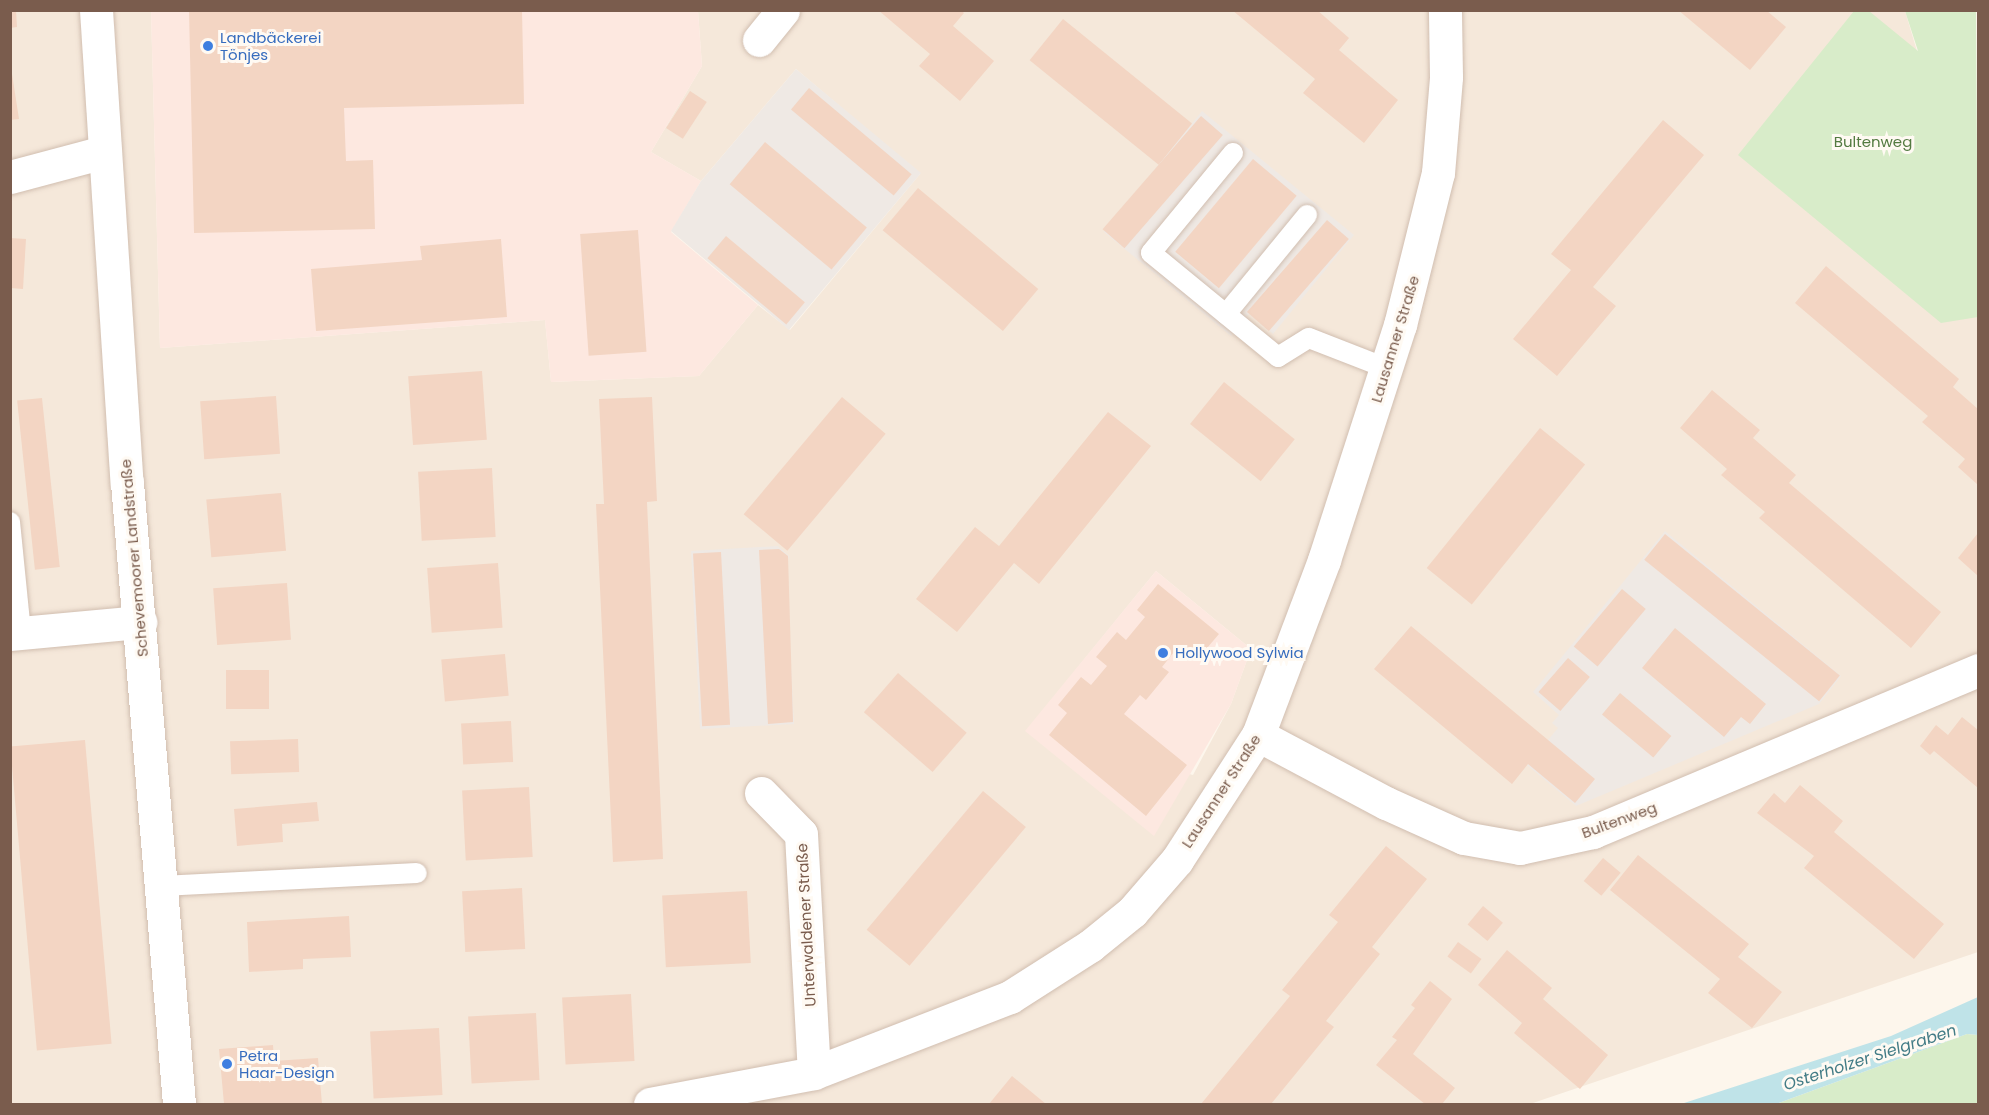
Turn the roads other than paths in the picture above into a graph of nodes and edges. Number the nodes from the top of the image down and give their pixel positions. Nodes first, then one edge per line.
1 (96, 10) edge
2 (783, 10) edge
3 (1444, 10) edge
4 (759, 40) dead end
5 (104, 152) junction
6 (1233, 153) dead end
7 (10, 177) edge
8 (1307, 215) dead end
9 (1226, 314) junction
10 (1386, 368) junction
11 (10, 522) edge
12 (140, 622) junction
13 (16, 633) edge
14 (1978, 670) edge
15 (1258, 735) junction
16 (761, 793) dead end
17 (417, 873) dead end
18 (162, 886) junction
19 (814, 1073) junction
20 (179, 1104) edge
21 (650, 1104) edge

1 - 5 street, Schevemoorer Landstraße
2 - 4 street
3 - 10 street, Lausanner Straße
5 - 7 street
5 - 12 street, Schevemoorer Landstraße
6 - 9 lane
8 - 9 lane
9 - 10 lane
10 - 15 street, Lausanner Straße
11 - 13 lane
12 - 13 street
12 - 18 street, Schevemoorer Landstraße
14 - 15 street, Bultenweg
15 - 19 street, Lausanner Straße
16 - 19 street, Unterwaldener Straße
17 - 18 lane
18 - 20 street, Schevemoorer Landstraße
19 - 21 street, Lausanner Straße

